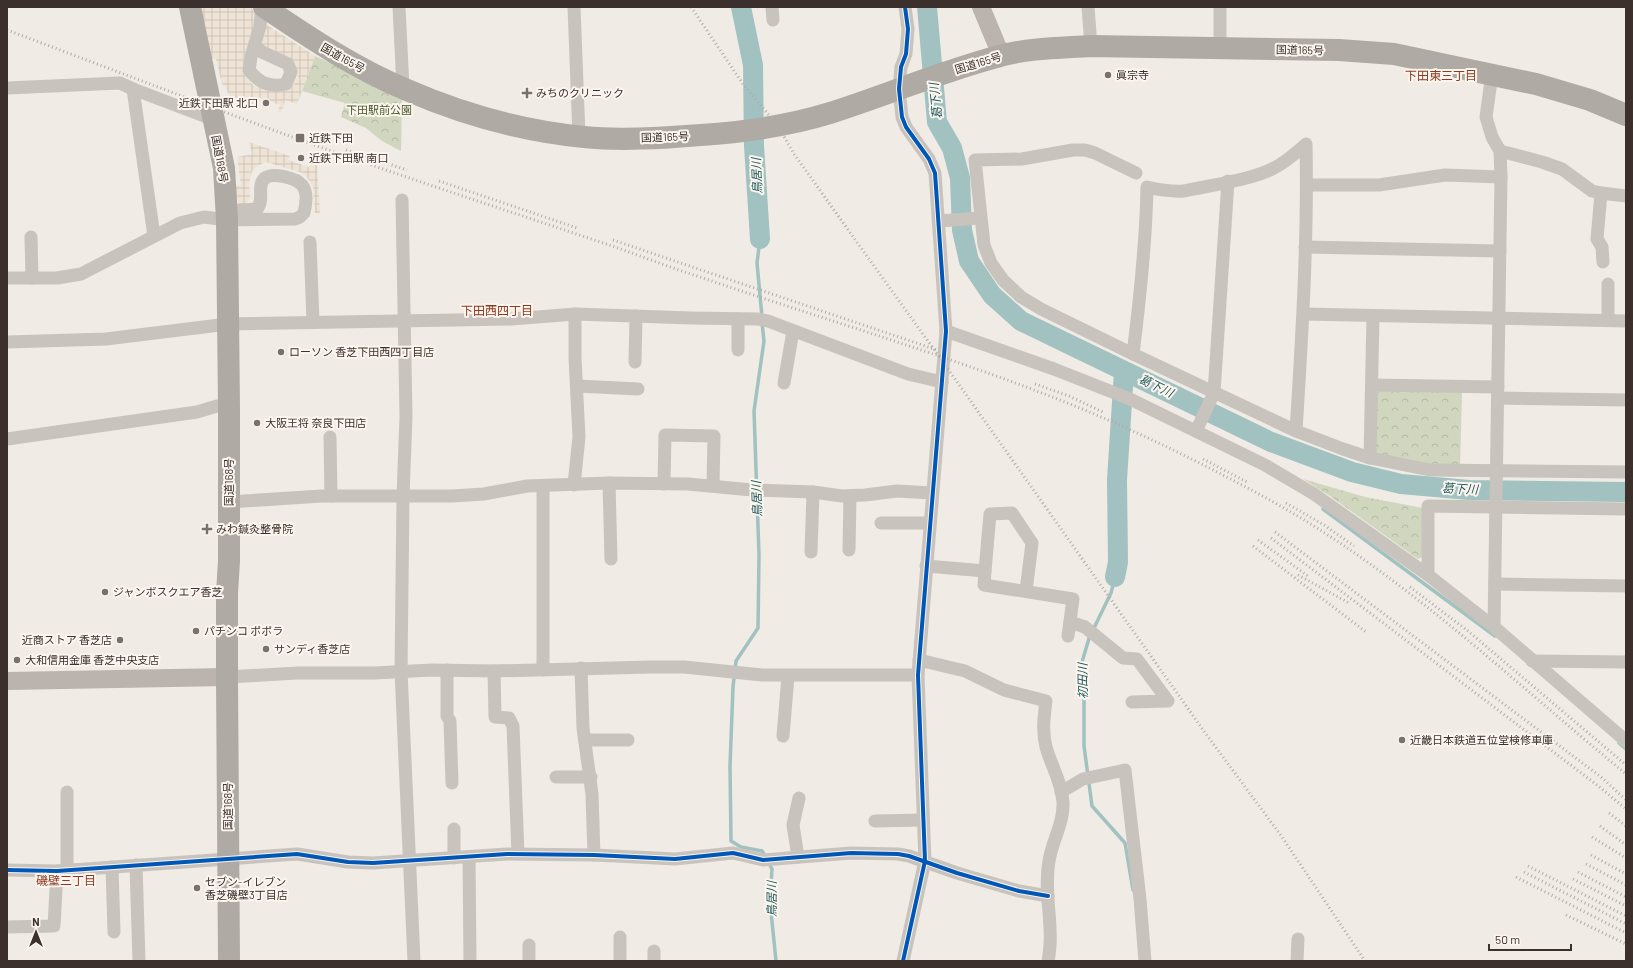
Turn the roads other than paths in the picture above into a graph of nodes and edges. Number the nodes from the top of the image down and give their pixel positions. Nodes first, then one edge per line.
1 (263, 7) edge
2 (399, 7) edge
3 (574, 7) edge
4 (905, 7) edge
5 (981, 7) edge
6 (1088, 7) edge
7 (1220, 7) edge
8 (192, 10) edge
9 (255, 46) dead end
10 (1091, 46) junction
11 (1220, 48) junction
12 (1001, 55) junction
13 (1492, 74) junction
14 (902, 87) junction
15 (7, 88) edge
16 (403, 88) junction
17 (133, 89) junction
18 (1626, 115) edge
19 (212, 119) junction
20 (579, 136) junction
21 (1500, 151) junction
22 (1136, 173) dead end
23 (1501, 177) junction
24 (1228, 181) junction
25 (1306, 185) junction
26 (1601, 194) junction
27 (1626, 196) edge
28 (402, 200) dead end
29 (226, 215) junction
30 (980, 218) junction
31 (939, 221) junction
32 (154, 236) junction
33 (31, 237) dead end
34 (310, 242) dead end
35 (1305, 247) junction
36 (1500, 251) junction
37 (1603, 262) dead end
38 (7, 278) edge
39 (32, 278) junction
40 (1608, 284) dead end
41 (575, 314) junction
42 (1304, 314) junction
43 (636, 316) junction
44 (1373, 316) junction
45 (1499, 318) junction
46 (738, 319) junction
47 (1608, 320) junction
48 (404, 321) junction
49 (1626, 321) edge
50 (313, 322) junction
51 (228, 324) junction
52 (793, 331) junction
53 (946, 331) junction
54 (7, 342) edge
55 (738, 350) dead end
56 (1133, 354) junction
57 (635, 362) dead end
58 (942, 382) junction
59 (784, 383) dead end
60 (1372, 385) junction
61 (576, 386) junction
62 (638, 389) dead end
63 (1498, 392) junction
64 (1214, 393) junction
65 (1626, 400) edge
66 (229, 408) junction
67 (1198, 428) junction
68 (1296, 431) junction
69 (330, 438) dead end
70 (7, 439) edge
71 (1370, 458) junction
72 (1497, 471) junction
73 (1626, 472) edge
74 (609, 483) junction
75 (664, 484) junction
76 (574, 485) junction
77 (713, 485) junction
78 (543, 486) junction
79 (812, 492) junction
80 (932, 493) junction
81 (331, 496) junction
82 (850, 496) junction
83 (403, 497) junction
84 (229, 502) junction
85 (1497, 507) junction
86 (1626, 509) edge
87 (881, 523) dead end
88 (930, 523) junction
89 (849, 550) dead end
90 (811, 552) dead end
91 (611, 559) dead end
92 (926, 566) junction
93 (985, 571) junction
94 (1428, 575) junction
95 (1496, 584) junction
96 (1626, 586) edge
97 (1026, 591) junction
98 (1070, 622) junction
99 (1494, 627) junction
100 (1068, 636) dead end
101 (918, 660) junction
102 (1532, 660) junction
103 (1626, 662) edge
104 (581, 668) junction
105 (447, 670) junction
106 (544, 670) junction
107 (401, 671) junction
108 (494, 671) junction
109 (788, 676) junction
110 (918, 676) junction
111 (226, 677) junction
112 (7, 681) edge
113 (1132, 702) dead end
114 (783, 736) dead end
115 (1624, 738) edge
116 (585, 740) junction
117 (628, 740) dead end
118 (556, 777) dead end
119 (590, 777) junction
120 (452, 783) dead end
121 (67, 792) dead end
122 (1061, 792) junction
123 (799, 798) dead end
124 (923, 820) junction
125 (875, 821) dead end
126 (454, 829) dead end
127 (518, 854) junction
128 (594, 855) junction
129 (469, 857) junction
130 (798, 857) junction
131 (228, 858) junction
132 (454, 858) junction
133 (410, 861) junction
134 (925, 861) junction
135 (136, 865) junction
136 (112, 867) junction
137 (7, 870) edge
138 (62, 870) junction
139 (1048, 896) junction
140 (7, 927) edge
141 (114, 932) dead end
142 (620, 937) dead end
143 (1298, 939) dead end
144 (529, 945) dead end
145 (139, 961) edge
146 (229, 961) edge
147 (414, 961) edge
148 (470, 961) edge
149 (530, 961) edge
150 (620, 961) edge
151 (903, 961) edge
152 (1048, 961) edge
153 (1145, 961) edge
154 (1297, 961) edge

1 - 9 street
1 - 16 highway, 国道165号
2 - 16 street
3 - 20 street
4 - 14 street
5 - 12 street
6 - 10 street
7 - 11 street
8 - 19 highway, 国道168号
10 - 11 highway, 国道165号
10 - 12 highway, 国道165号
11 - 13 highway, 国道165号
12 - 14 highway, 国道165号
13 - 18 highway, 国道165号
13 - 21 street
14 - 20 highway, 国道165号
14 - 31 street
15 - 17 street
16 - 20 highway, 国道165号
17 - 19 street
17 - 32 street
19 - 29 highway, 国道168号
21 - 23 street
21 - 26 street
22 - 30 street
23 - 25 street
23 - 36 street
24 - 25 street
24 - 56 street
24 - 64 street
25 - 35 street
26 - 27 street
26 - 37 street
28 - 48 street
29 - 29 street
29 - 32 street
29 - 51 highway, 国道168号
30 - 31 street
30 - 56 street
31 - 53 street
32 - 39 street
33 - 39 street
34 - 50 street
35 - 36 street
35 - 42 street
36 - 45 street
38 - 39 street
40 - 47 street
41 - 43 street
41 - 48 street
41 - 61 street
42 - 44 street
42 - 68 street
43 - 46 street
43 - 57 street
44 - 45 street
44 - 60 street
45 - 47 street
45 - 63 street
46 - 52 street
46 - 55 street
47 - 49 street
48 - 50 street
48 - 83 street
50 - 51 street
51 - 54 street
51 - 66 highway, 国道168号
52 - 58 street
52 - 59 street
53 - 58 street
53 - 67 street
56 - 64 street
58 - 80 street
60 - 63 street
60 - 71 street
61 - 62 street
61 - 76 street
63 - 65 street
63 - 72 street
64 - 67 street
64 - 68 street
66 - 70 street
66 - 84 highway, 国道168号
67 - 94 street
68 - 71 street
69 - 81 street
71 - 72 street
72 - 73 street
72 - 85 street
74 - 75 street
74 - 76 street
74 - 91 street
75 - 77 street
75 - 77 street
76 - 78 street
77 - 79 street
78 - 83 street
78 - 106 street
79 - 82 street
79 - 90 street
80 - 82 street
80 - 88 street
81 - 83 street
81 - 84 street
82 - 89 street
83 - 107 street
84 - 111 highway, 国道168号
85 - 86 street
85 - 94 street
85 - 95 street
87 - 88 street
88 - 92 street
92 - 93 street
92 - 101 street
93 - 97 street
93 - 97 street
94 - 99 street
95 - 96 street
95 - 99 street
97 - 98 street
98 - 100 street
98 - 113 street
99 - 102 street
101 - 110 street
101 - 122 street
102 - 103 street
102 - 115 street
104 - 106 street
104 - 109 street
104 - 116 street
105 - 107 street
105 - 108 street
105 - 120 street
106 - 108 street
107 - 111 street
107 - 133 street
108 - 127 street
109 - 110 street
109 - 114 street
110 - 124 street
111 - 112 street
111 - 131 highway, 国道168号
116 - 117 street
116 - 119 street
118 - 119 street
119 - 128 street
121 - 138 street
122 - 139 street
122 - 153 street
123 - 130 street
124 - 125 street
124 - 134 street
126 - 132 street
127 - 128 street
127 - 129 street
128 - 130 street
129 - 132 street
129 - 148 street
130 - 134 street
131 - 133 street
131 - 135 street
131 - 146 highway, 国道168号
132 - 133 street
133 - 147 street
134 - 139 street
134 - 151 street
135 - 136 street
135 - 145 street
136 - 138 street
136 - 141 street
137 - 138 street
138 - 140 street
139 - 152 street
142 - 150 street
143 - 154 street
144 - 149 street

